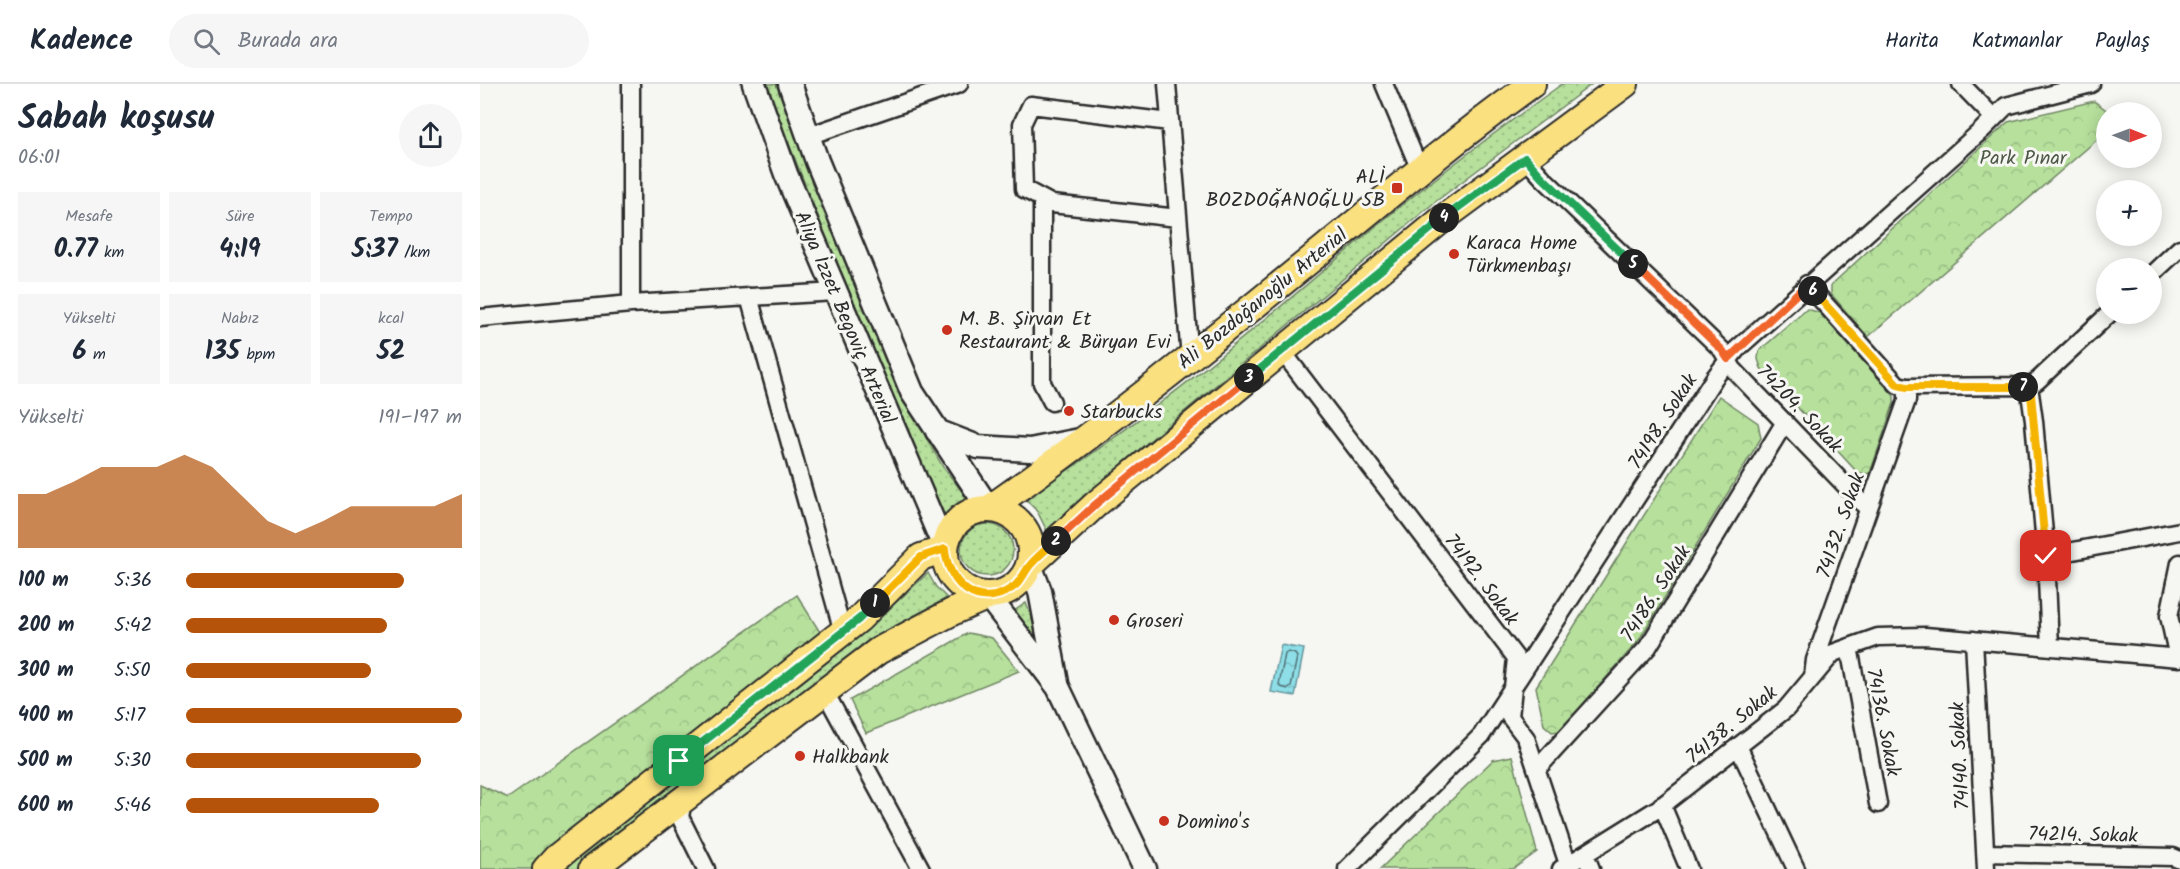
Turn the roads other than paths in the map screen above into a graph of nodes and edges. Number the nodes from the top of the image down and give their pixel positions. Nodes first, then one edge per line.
1 (630, 84) edge
2 (753, 84) edge
3 (789, 84) edge
4 (959, 84) edge
5 (1167, 84) edge
6 (1384, 84) edge
7 (1625, 84) edge
8 (1961, 84) edge
9 (2091, 84) edge
10 (1527, 86) edge
11 (922, 90) edge
12 (1994, 118) junction
13 (1170, 122) junction
14 (808, 136) junction
15 (1525, 158) junction
16 (1420, 170) junction
17 (1042, 199) junction
18 (1178, 218) junction
19 (2180, 248) edge
20 (2162, 265) edge
21 (1807, 284) junction
22 (836, 292) junction
23 (749, 297) junction
24 (632, 304) junction
25 (480, 318) edge
26 (2098, 324) edge
27 (1282, 351) junction
28 (1190, 358) junction
29 (1728, 359) junction
30 (2029, 386) junction
31 (1907, 387) junction
32 (1052, 402) dead end
33 (1785, 422) junction
34 (937, 431) junction
35 (1088, 438) junction
36 (989, 509) junction
37 (1868, 509) junction
38 (2180, 531) edge
39 (945, 549) junction
40 (2046, 556) junction
41 (2180, 563) edge
42 (1030, 565) junction
43 (988, 596) junction
44 (843, 632) junction
45 (1974, 640) junction
46 (1849, 647) junction
47 (2050, 647) junction
48 (2179, 658) edge
49 (1813, 677) junction
50 (1058, 687) junction
51 (1513, 689) junction
52 (825, 692) junction
53 (1738, 747) junction
54 (1537, 770) junction
55 (683, 800) junction
56 (1878, 804) dead end
57 (1662, 805) junction
58 (2180, 860) edge
59 (1588, 861) edge
60 (1986, 861) edge
61 (1564, 866) edge
62 (546, 869) edge
63 (592, 869) edge
64 (706, 869) edge
65 (921, 869) edge
66 (1145, 869) edge
67 (1347, 869) edge
68 (1689, 869) edge
69 (1796, 869) edge
70 (2177, 869) edge

1 - 24 street
2 - 22 main road, Aliya İzzet Begoviç Arterial
3 - 14 main road, Aliya İzzet Begoviç Arterial
4 - 11 street
5 - 13 street
6 - 16 street
7 - 15 main road
8 - 12 street
9 - 12 street, 74198. Sokak
10 - 16 main road, Ali Bozdoğanoğlu Arterial
11 - 14 street
12 - 21 street, 74198. Sokak
13 - 17 street
13 - 18 street
14 - 34 main road, Aliya İzzet Begoviç Arterial
15 - 27 main road
15 - 29 street, 74204. Sokak
16 - 28 main road, Ali Bozdoğanoğlu Arterial
17 - 18 street
17 - 32 street
18 - 28 street
19 - 20 street
21 - 29 street, 74198. Sokak
21 - 31 street
22 - 23 street
22 - 39 main road, Aliya İzzet Begoviç Arterial
23 - 24 street
23 - 44 street
24 - 25 street
26 - 30 street
27 - 42 main road
27 - 51 street, 74192. Sokak
28 - 35 main road, Ali Bozdoğanoğlu Arterial
29 - 33 street, 74204. Sokak
29 - 51 street, 74198. Sokak
30 - 31 street
30 - 40 street
31 - 37 street, 74132. Sokak
33 - 37 street, 74204. Sokak
33 - 54 street, 74186. Sokak
34 - 35 main road
34 - 36 main road, Aliya İzzet Begoviç Arterial
35 - 36 main road, Ali Bozdoğanoğlu Arterial
36 - 39 main road
36 - 42 main road
37 - 49 street, 74132. Sokak
38 - 40 street
39 - 43 main road
39 - 44 main road
40 - 47 street
41 - 48 street
42 - 43 main road
42 - 50 main road
43 - 50 main road
43 - 52 main road
44 - 62 main road
45 - 46 street, 74138. Sokak
45 - 47 street, 74138. Sokak
45 - 60 street, 74140. Sokak
46 - 49 street, 74138. Sokak
46 - 56 street, 74136. Sokak
47 - 48 street, 74138. Sokak
49 - 53 street, 74138. Sokak
50 - 66 main road
51 - 54 street, 74192. Sokak
51 - 67 street, 74198. Sokak
52 - 55 main road
52 - 65 street
53 - 57 street, 74138. Sokak
53 - 69 street
54 - 61 street, 74192. Sokak
55 - 63 main road
55 - 64 street
57 - 59 street, 74138. Sokak
57 - 68 street
58 - 60 street, 74214. Sokak
58 - 70 street
59 - 61 street, 74138. Sokak

